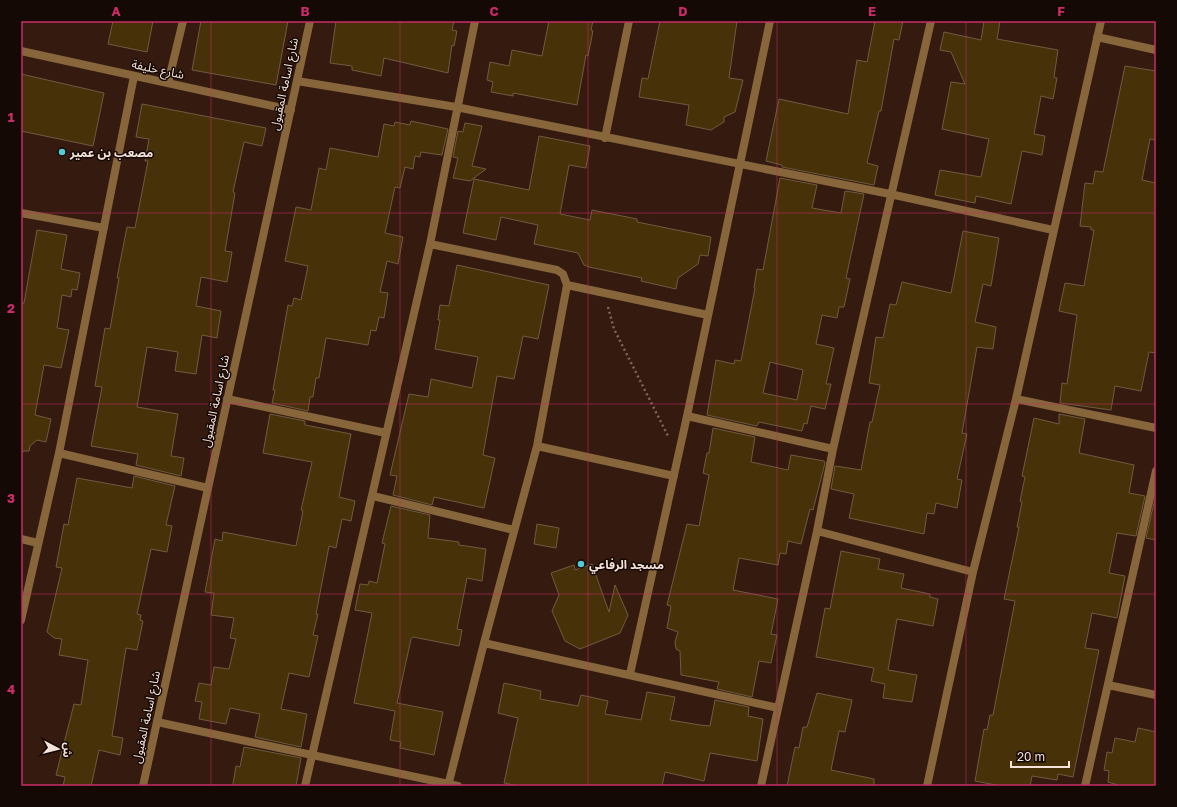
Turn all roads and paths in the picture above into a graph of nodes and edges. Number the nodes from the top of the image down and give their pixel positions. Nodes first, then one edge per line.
1 (183, 21) edge
2 (310, 21) edge
3 (474, 21) edge
4 (629, 21) edge
5 (770, 21) edge
6 (931, 21) edge
7 (1101, 21) edge
8 (1097, 37) junction
9 (1156, 50) edge
10 (21, 51) edge
11 (134, 76) junction
12 (297, 81) junction
13 (168, 84) junction
14 (456, 107) junction
15 (291, 110) junction
16 (605, 138) junction
17 (739, 165) junction
18 (890, 194) junction
19 (21, 213) edge
20 (104, 228) junction
21 (1053, 230) junction
22 (430, 244) junction
23 (567, 285) junction
24 (604, 293) junction
25 (708, 315) junction
26 (227, 399) junction
27 (1016, 399) junction
28 (687, 416) junction
29 (1156, 428) edge
30 (386, 433) junction
31 (537, 446) junction
32 (833, 449) junction
33 (59, 453) junction
34 (678, 457) junction
35 (1156, 470) edge
36 (674, 476) junction
37 (208, 488) junction
38 (373, 496) junction
39 (514, 530) junction
40 (817, 531) junction
41 (21, 539) edge
42 (38, 543) junction
43 (973, 572) junction
44 (21, 620) edge
45 (484, 643) junction
46 (630, 674) junction
47 (1108, 685) junction
48 (1156, 694) edge
49 (778, 708) junction
50 (157, 722) junction
51 (313, 755) junction
52 (449, 785) edge
53 (143, 786) edge
54 (305, 786) edge
55 (458, 786) edge
56 (761, 786) edge
57 (927, 786) edge
58 (1085, 786) edge

1 - 13 street
2 - 12 street, شارع اسامة المقبول
3 - 14 street
4 - 16 street
5 - 17 street
6 - 18 street
7 - 8 street
8 - 9 street
8 - 21 street
10 - 11 street, شارع خليفة
11 - 13 street, شارع خليفة
11 - 20 street
12 - 14 street
12 - 15 street, شارع اسامة المقبول
13 - 15 street, شارع خليفة
14 - 16 street
14 - 22 street
15 - 26 street, شارع اسامة المقبول
16 - 17 street
17 - 18 street
17 - 25 street
18 - 21 street
18 - 32 street
19 - 20 street
20 - 33 street
21 - 27 street
22 - 23 street
22 - 30 street
23 - 24 street
23 - 31 street
24 - 25 street
24 - 34 path
25 - 28 street
26 - 30 street
26 - 37 street, شارع اسامة المقبول
27 - 29 street
27 - 43 street
28 - 32 street
28 - 34 street
30 - 38 street
31 - 36 street
31 - 39 street
32 - 40 street
33 - 37 street
33 - 42 street
34 - 36 street
35 - 47 street
36 - 46 street
37 - 50 street, شارع اسامة المقبول
38 - 39 street
38 - 51 street
39 - 45 street
40 - 43 street
40 - 49 street
41 - 42 street
42 - 44 street
43 - 57 street
45 - 46 street
45 - 52 street
46 - 49 street
47 - 48 street
47 - 58 street
49 - 56 street
50 - 51 street
50 - 53 street, شارع اسامة المقبول
51 - 52 street
51 - 54 street
52 - 55 street

